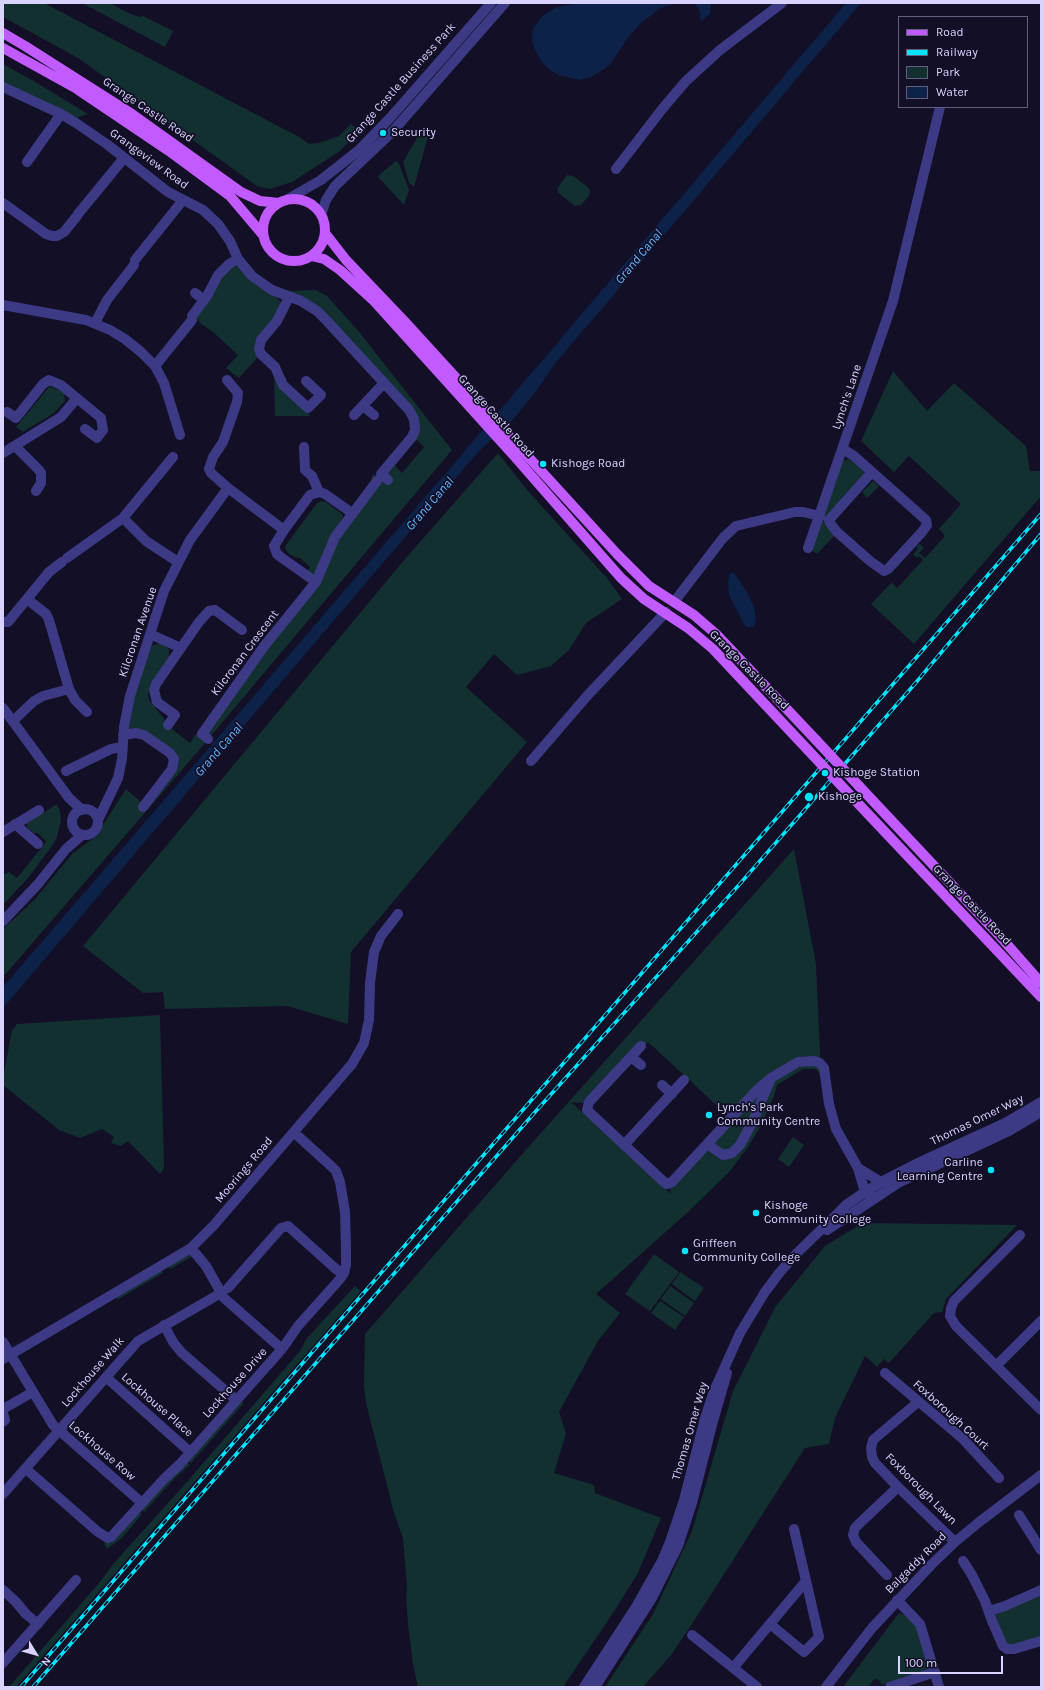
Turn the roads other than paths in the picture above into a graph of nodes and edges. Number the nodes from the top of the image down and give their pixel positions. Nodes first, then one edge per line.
1 (490, 3) edge
2 (505, 3) edge
3 (782, 3) edge
4 (3, 33) edge
5 (3, 48) edge
6 (3, 87) edge
7 (940, 108) edge
8 (60, 114) junction
9 (124, 158) junction
10 (27, 162) dead end
11 (616, 169) dead end
12 (183, 200) junction
13 (283, 201) junction
14 (5, 208) edge
15 (321, 215) junction
16 (325, 233) junction
17 (263, 235) junction
18 (311, 256) junction
19 (238, 259) junction
20 (195, 293) dead end
21 (289, 298) junction
22 (204, 300) junction
23 (3, 305) edge
24 (95, 323) junction
25 (155, 366) junction
26 (227, 380) dead end
27 (306, 381) dead end
28 (384, 383) junction
29 (77, 398) junction
30 (475, 405) junction
31 (364, 406) junction
32 (7, 412) dead end
33 (374, 415) dead end
34 (354, 416) dead end
35 (85, 429) dead end
36 (180, 435) dead end
37 (15, 446) junction
38 (304, 447) dead end
39 (843, 449) junction
40 (3, 453) edge
41 (518, 453) junction
42 (173, 457) dead end
43 (872, 472) junction
44 (388, 480) dead end
45 (377, 481) dead end
46 (228, 488) junction
47 (36, 491) dead end
48 (319, 492) junction
49 (352, 513) junction
50 (820, 516) junction
51 (123, 518) junction
52 (284, 530) junction
53 (808, 548) dead end
54 (178, 562) junction
55 (316, 582) junction
56 (27, 599) junction
57 (674, 602) junction
58 (666, 612) junction
59 (3, 622) edge
60 (242, 630) dead end
61 (150, 634) junction
62 (181, 648) junction
63 (69, 689) junction
64 (3, 708) edge
65 (86, 712) dead end
66 (13, 722) junction
67 (168, 725) dead end
68 (123, 735) junction
69 (208, 739) dead end
70 (122, 747) junction
71 (530, 761) dead end
72 (66, 771) dead end
73 (143, 807) dead end
74 (39, 810) dead end
75 (84, 816) junction
76 (15, 824) junction
77 (3, 832) edge
78 (82, 835) junction
79 (38, 844) dead end
80 (66, 848) junction
81 (398, 914) dead end
82 (3, 921) edge
83 (1041, 983) edge
84 (1041, 997) edge
85 (641, 1046) dead end
86 (631, 1056) junction
87 (641, 1065) dead end
88 (771, 1078) junction
89 (684, 1080) dead end
90 (662, 1085) dead end
91 (672, 1094) junction
92 (1041, 1102) edge
93 (1041, 1112) edge
94 (299, 1137) dead end
95 (707, 1144) junction
96 (624, 1145) junction
97 (858, 1168) junction
98 (881, 1182) junction
99 (865, 1192) junction
100 (875, 1198) junction
101 (1020, 1235) dead end
102 (191, 1248) junction
103 (344, 1273) junction
104 (225, 1290) junction
105 (1041, 1321) edge
106 (164, 1325) junction
107 (3, 1342) edge
108 (282, 1348) junction
109 (7, 1357) edge
110 (996, 1366) junction
111 (885, 1373) dead end
112 (107, 1378) junction
113 (33, 1392) junction
114 (236, 1400) junction
115 (918, 1402) junction
116 (3, 1409) edge
117 (1041, 1410) edge
118 (3, 1413) edge
119 (3, 1422) edge
120 (59, 1431) junction
121 (190, 1452) junction
122 (26, 1468) junction
123 (1041, 1475) edge
124 (999, 1478) dead end
125 (898, 1487) junction
126 (3, 1493) edge
127 (142, 1503) junction
128 (1019, 1515) dead end
129 (794, 1529) dead end
130 (955, 1542) junction
131 (1041, 1550) edge
132 (963, 1561) dead end
133 (887, 1575) dead end
134 (76, 1580) dead end
135 (806, 1581) junction
136 (3, 1590) edge
137 (1041, 1590) edge
138 (897, 1600) junction
139 (989, 1611) junction
140 (38, 1624) junction
141 (770, 1624) junction
142 (692, 1635) dead end
143 (1041, 1641) edge
144 (3, 1663) edge
145 (733, 1668) junction
146 (935, 1672) junction
147 (584, 1687) edge
148 (594, 1687) edge
149 (757, 1687) edge
150 (826, 1687) edge
151 (890, 1687) edge
152 (939, 1687) edge

1 - 13 street, Grange Castle Business Park
2 - 15 street, Grange Castle Business Park
3 - 11 street
4 - 13 main road, Grange Castle Road
5 - 17 main road, Grange Castle Road
6 - 8 street, Grangeview Road
7 - 39 street, Lynch's Lane
8 - 9 street, Grangeview Road
8 - 10 street
9 - 12 street, Grangeview Road
9 - 14 street
12 - 19 street, Grangeview Road
12 - 24 street
13 - 15 main road, Grange Castle Road
13 - 17 main road
15 - 16 main road, Grange Castle Road
16 - 18 main road
16 - 30 main road, Grange Castle Road
17 - 18 main road, Grange Castle Road
18 - 30 main road, Grange Castle Road
19 - 21 street, Grangeview Road
19 - 22 street
20 - 22 street
21 - 27 street
21 - 28 street, Grangeview Road
22 - 25 street
23 - 24 street
24 - 25 street
25 - 36 street
26 - 46 street
28 - 31 street
28 - 44 street, Grangeview Road
29 - 32 street
29 - 35 street
29 - 37 street
30 - 41 main road, Grange Castle Road
31 - 33 street
31 - 34 street
37 - 40 street
37 - 47 street
38 - 48 street
39 - 43 street
39 - 50 street, Lynch's Lane
41 - 57 main road, Grange Castle Road
41 - 58 main road, Grange Castle Road
42 - 51 street
43 - 43 street
45 - 49 street, Kilcronan Crescent
46 - 52 street
46 - 54 street, Kilcronan Avenue
48 - 49 street
48 - 52 street
49 - 55 street, Kilcronan Crescent
50 - 53 street, Lynch's Lane
50 - 57 street
51 - 54 street
51 - 56 street
52 - 55 street
54 - 61 street, Kilcronan Avenue
55 - 69 street, Kilcronan Crescent
56 - 59 street
56 - 63 street
57 - 83 main road, Grange Castle Road, bridge
58 - 71 street
58 - 84 main road, Grange Castle Road, bridge
60 - 62 street
61 - 62 street
61 - 68 street, Kilcronan Avenue
62 - 67 street
63 - 65 street
63 - 66 street
64 - 66 street
66 - 75 street
68 - 70 street, Kilcronan Avenue
68 - 73 street
70 - 72 street
70 - 75 street, Kilcronan Avenue
74 - 76 street
75 - 78 street
75 - 78 street, Kilcronan Avenue
75 - 80 street
76 - 77 street
76 - 79 street
78 - 80 street
80 - 82 street
81 - 102 street, Moorings Road
85 - 86 street
86 - 87 street
86 - 96 street
88 - 95 street
88 - 95 street
88 - 97 street
89 - 91 street
90 - 91 street
91 - 96 street
92 - 98 street, Thomas Omer Way
93 - 100 street, Thomas Omer Way
94 - 103 street
95 - 96 street
97 - 98 street
97 - 99 street
98 - 99 street, Thomas Omer Way
99 - 100 street
99 - 147 street, Thomas Omer Way
100 - 148 street, Thomas Omer Way
101 - 110 street
102 - 104 street
102 - 109 street, Moorings Road
103 - 104 street, Lockhouse Walk
103 - 108 street, Lockhouse Drive
104 - 106 street, Lockhouse Walk
104 - 108 street
105 - 110 street
106 - 112 street, Lockhouse Walk
106 - 114 street
107 - 109 street, Lockhouse Row
108 - 114 street, Lockhouse Drive
109 - 113 street, Lockhouse Row
110 - 117 street
111 - 115 street, Foxborough Court
112 - 120 street, Lockhouse Walk
112 - 121 street, Lockhouse Place
113 - 116 street
113 - 120 street, Lockhouse Row
114 - 121 street, Lockhouse Drive
115 - 124 street, Foxborough Court
115 - 125 street, Foxborough Lawn
118 - 119 street
120 - 122 street, Lockhouse Walk
120 - 127 street, Lockhouse Row
121 - 127 street, Lockhouse Drive
122 - 126 street, Lockhouse Walk
122 - 127 street, Lockhouse Drive
123 - 130 street, Balgaddy Road
125 - 130 street, Foxborough Lawn
125 - 133 street
128 - 131 street
129 - 135 street
130 - 138 street, Balgaddy Road
132 - 139 street
134 - 140 street
135 - 141 street
135 - 141 street
136 - 140 street
137 - 139 street
138 - 146 street
138 - 150 street, Balgaddy Road
139 - 143 street
140 - 144 street
141 - 145 street
142 - 145 street
145 - 149 street
146 - 151 street
146 - 152 street

